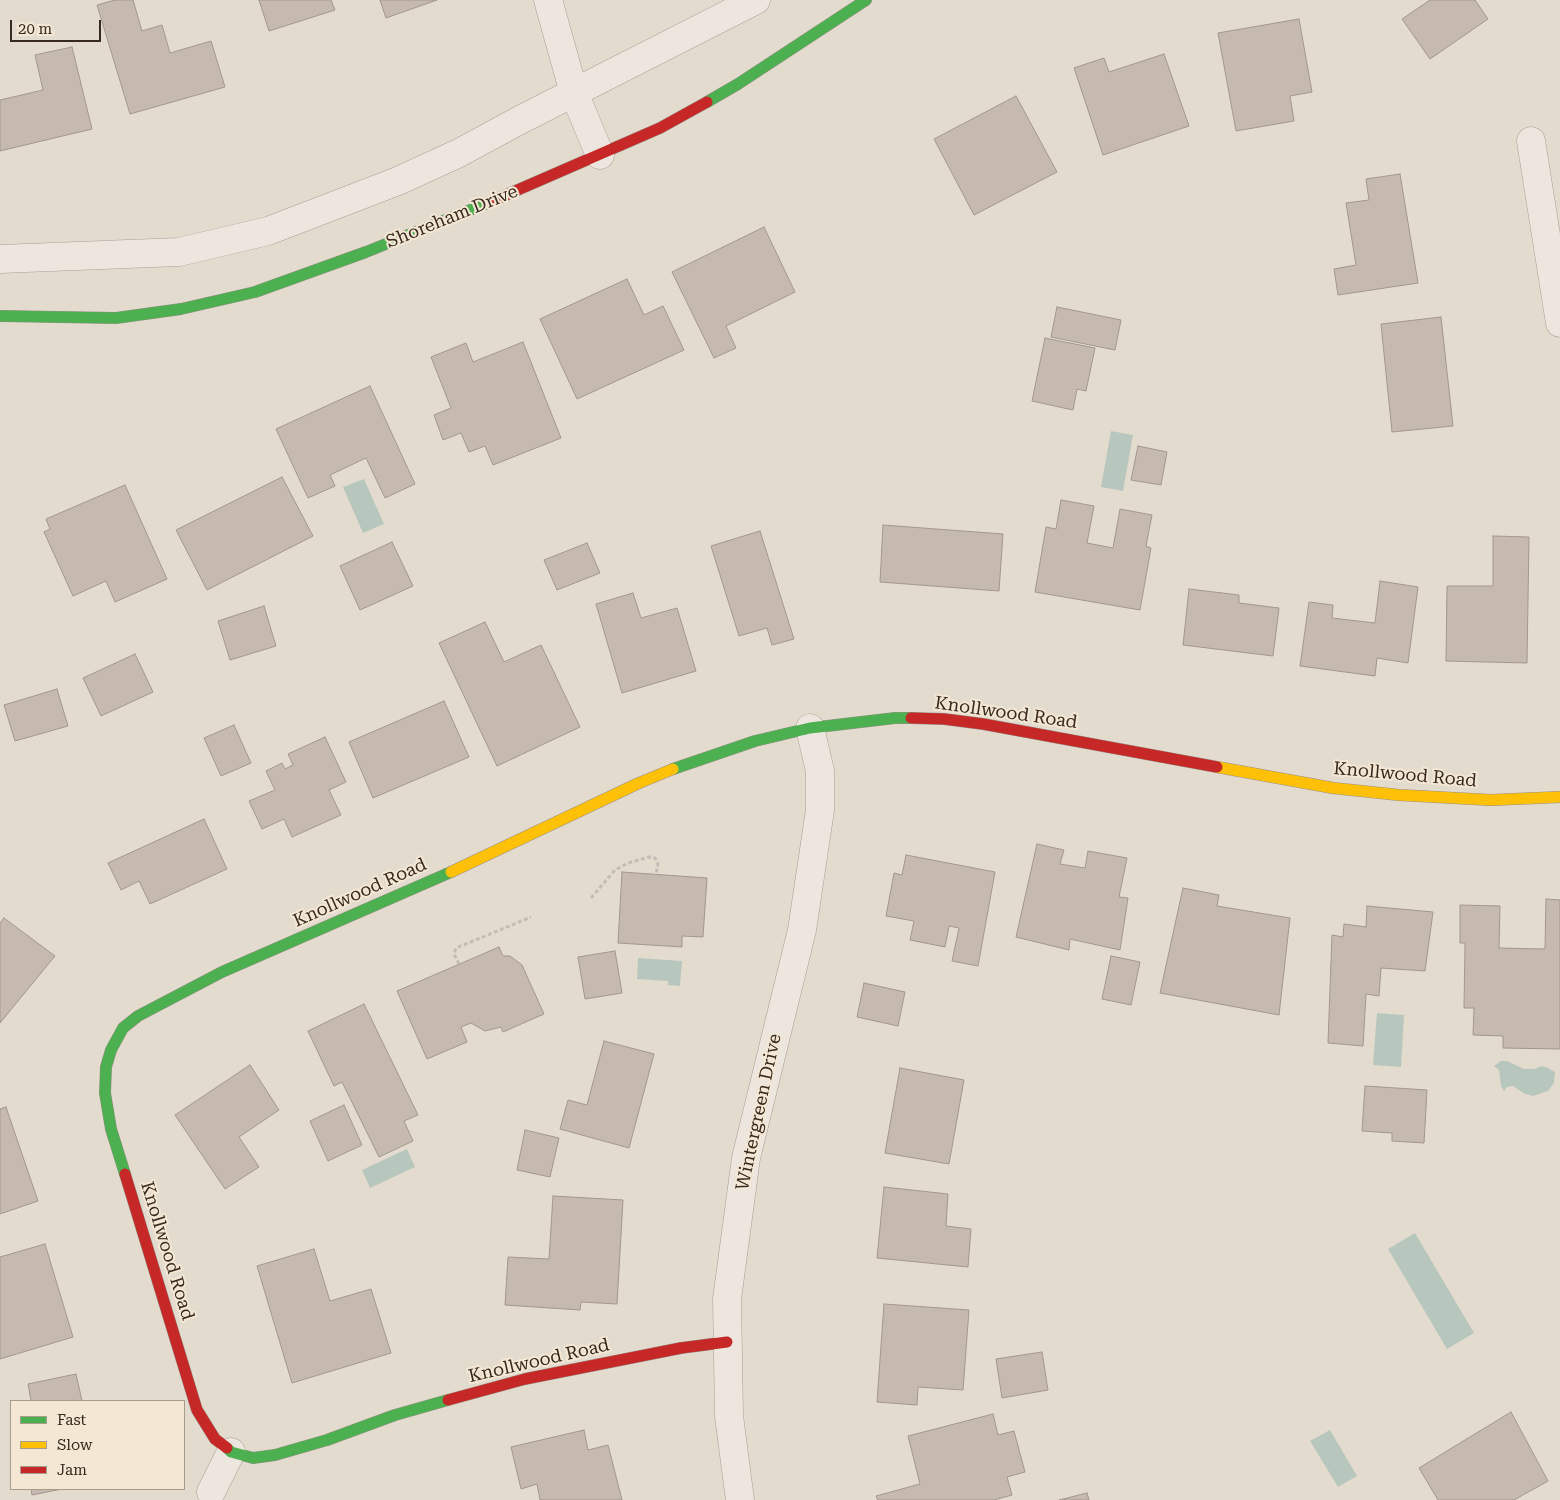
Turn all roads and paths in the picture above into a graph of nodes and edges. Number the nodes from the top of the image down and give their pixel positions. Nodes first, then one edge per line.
1 (548, 0) edge
2 (756, 0) edge
3 (866, 0) edge
4 (574, 93) junction
5 (1531, 141) dead end
6 (600, 155) junction
7 (0, 260) edge
8 (0, 316) edge
9 (1560, 323) edge
10 (810, 728) junction
11 (1560, 797) edge
12 (656, 874) dead end
13 (591, 898) dead end
14 (531, 917) dead end
15 (459, 964) dead end
16 (727, 1342) junction
17 (231, 1452) junction
18 (211, 1492) dead end
19 (740, 1500) edge

1 - 4 street
2 - 4 street
3 - 6 street, Shoreham Drive
4 - 6 street
4 - 7 street
5 - 9 street
6 - 8 street, Shoreham Drive
10 - 11 street, Knollwood Road
10 - 16 street, Wintergreen Drive
10 - 17 street, Knollwood Road
12 - 13 path
14 - 15 path
16 - 17 street, Knollwood Road
16 - 19 street, Wintergreen Drive
17 - 18 street

